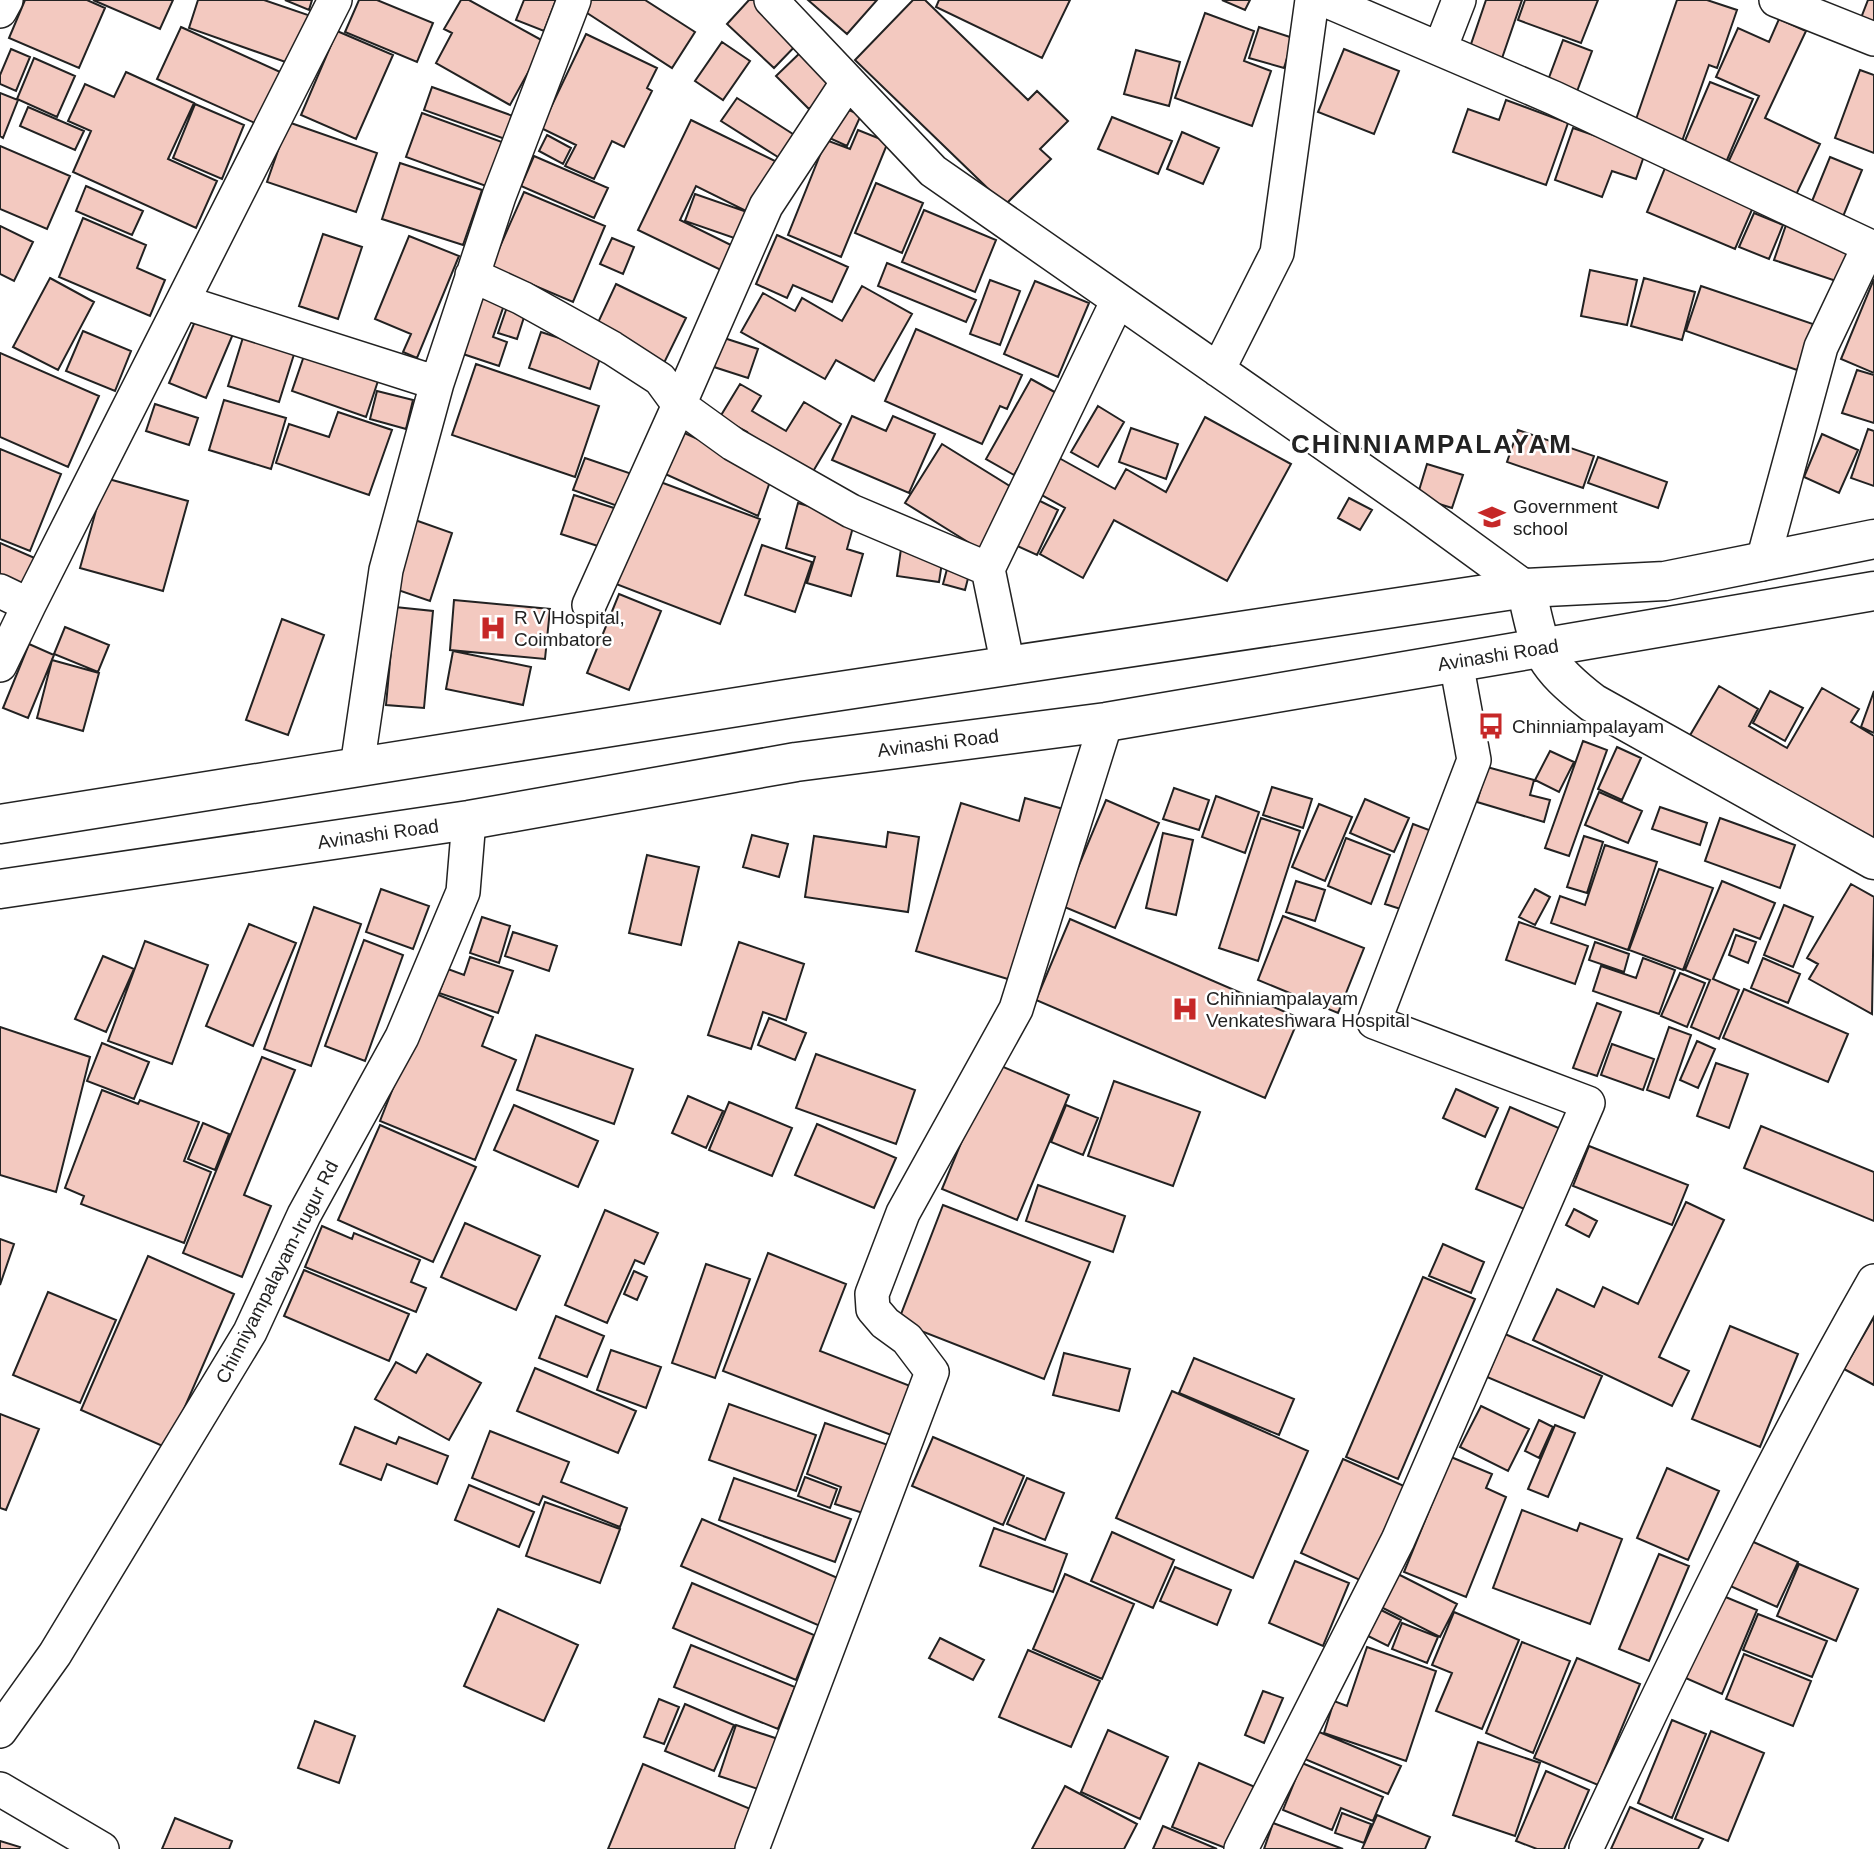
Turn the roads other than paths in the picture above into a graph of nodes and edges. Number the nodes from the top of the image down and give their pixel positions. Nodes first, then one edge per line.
1 (6, 0) edge
2 (335, 0) edge
3 (574, 0) edge
4 (771, 0) edge
5 (1312, 0) edge
6 (1325, 0) edge
7 (1459, 0) edge
8 (1776, 0) edge
9 (0, 11) edge
10 (1874, 39) edge
11 (1440, 50) junction
12 (839, 73) junction
13 (1871, 239) edge
14 (472, 275) junction
15 (1118, 300) junction
16 (183, 302) junction
17 (1218, 370) junction
18 (437, 384) junction
19 (679, 405) junction
20 (1874, 539) edge
21 (1762, 564) junction
22 (988, 569) junction
23 (1525, 588) junction
24 (1874, 591) edge
25 (20, 598) edge
26 (589, 605) dead end
27 (1540, 648) junction
28 (1456, 662) junction
29 (0, 665) edge
30 (1007, 666) junction
31 (1107, 722) junction
32 (357, 768) junction
33 (468, 820) junction
34 (0, 824) edge
35 (1874, 860) edge
36 (0, 889) edge
37 (1874, 1280) edge
38 (0, 1731) edge
39 (0, 1789) edge
40 (102, 1849) edge
41 (752, 1849) edge
42 (1241, 1849) edge
43 (1586, 1849) edge

1 - 9 street
2 - 16 street
3 - 14 street
4 - 12 street
5 - 17 street
6 - 11 street
7 - 11 street
8 - 10 street
11 - 13 street
12 - 15 street
12 - 19 street
13 - 21 street
14 - 18 street
14 - 19 street
15 - 17 street
15 - 22 street
16 - 18 street
16 - 25 street
17 - 23 street
18 - 32 street
19 - 22 street
19 - 26 street
20 - 21 main road
21 - 23 main road
22 - 30 street
23 - 27 main road
23 - 30 main road
24 - 27 main road, Avinashi Road
25 - 29 street
27 - 28 main road, Avinashi Road
27 - 35 main road
28 - 31 main road, Avinashi Road
28 - 42 street
30 - 32 main road
31 - 33 main road, Avinashi Road
31 - 41 street
32 - 34 main road
33 - 36 main road, Avinashi Road
33 - 38 street, Chinniyampalayam-Irugur Rd
37 - 43 street
39 - 40 street

